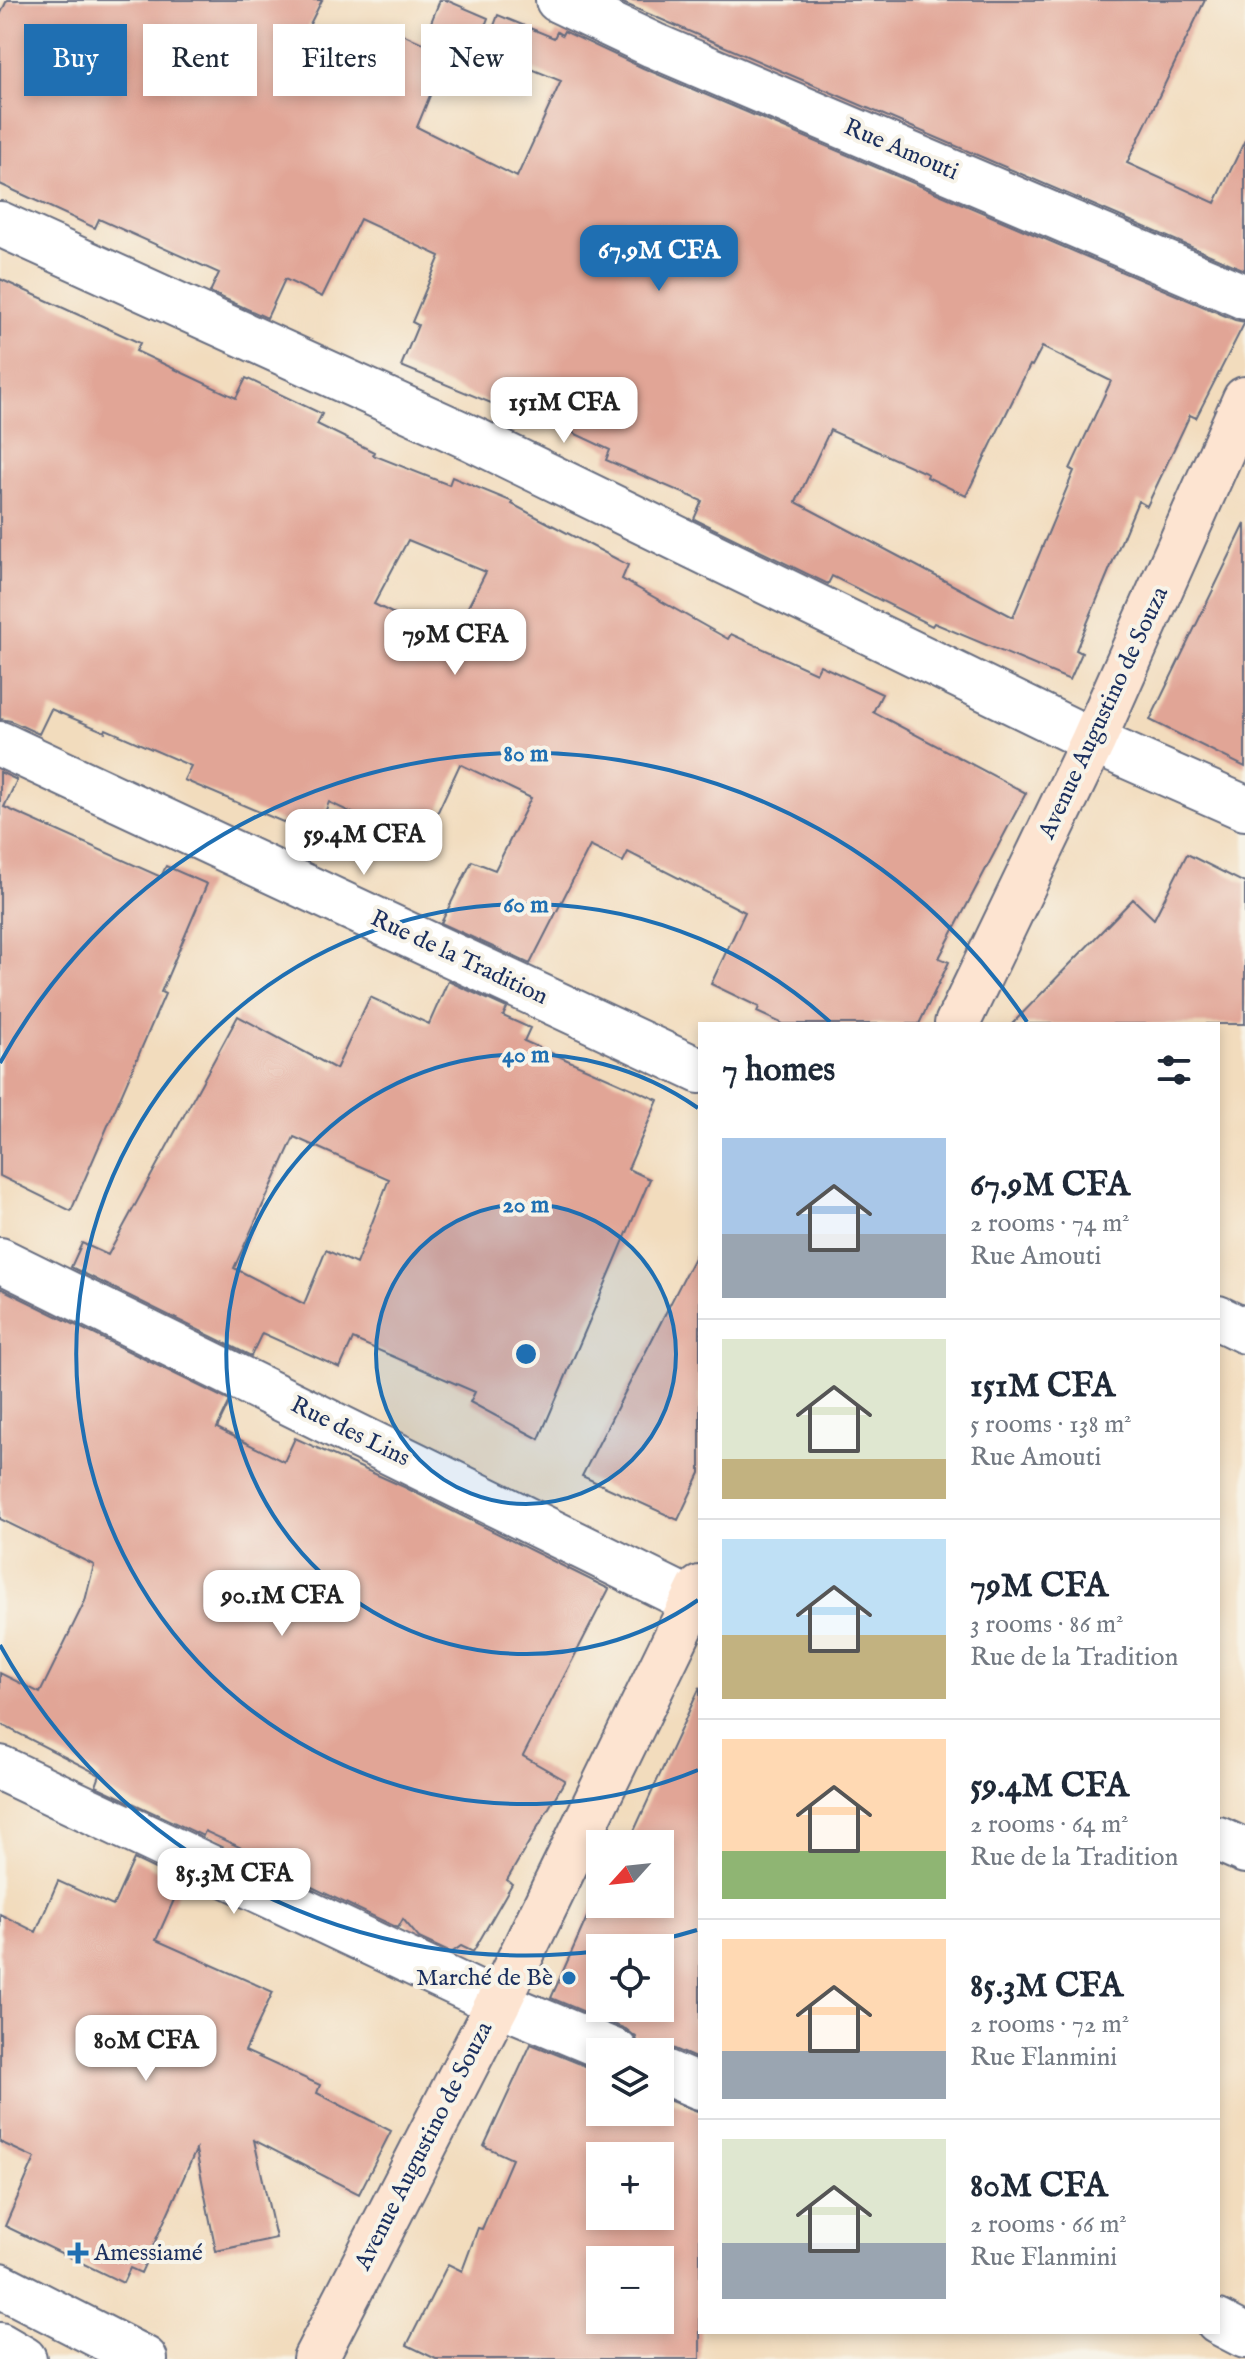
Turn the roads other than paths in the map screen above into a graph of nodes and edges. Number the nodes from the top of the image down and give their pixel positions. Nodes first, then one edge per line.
1 (558, 0) edge
2 (0, 224) edge
3 (1245, 297) edge
4 (1245, 399) edge
5 (1093, 741) junction
6 (0, 744) edge
7 (1245, 808) edge
8 (958, 1022) edge
9 (698, 1070) edge
10 (0, 1260) edge
11 (1220, 1319) edge
12 (1245, 1331) edge
13 (698, 1598) edge
14 (0, 1768) edge
15 (1220, 1840) edge
16 (1245, 1851) edge
17 (498, 2003) junction
18 (586, 2040) edge
19 (674, 2076) edge
20 (698, 2086) edge
21 (0, 2285) edge
22 (1220, 2323) edge
23 (1245, 2336) edge
24 (0, 2345) edge
25 (24, 2359) edge
26 (145, 2359) edge
27 (315, 2359) edge

1 - 3 street, Rue Amouti
2 - 5 street
4 - 5 main road, Avenue Augustino de Souza
5 - 7 street
5 - 8 main road, Avenue Augustino de Souza
6 - 9 street, Rue de la Tradition
10 - 13 street, Rue des Lins
11 - 12 street
13 - 17 main road, Avenue Augustino de Souza
14 - 17 street
15 - 16 street
17 - 18 street
17 - 27 main road, Avenue Augustino de Souza
19 - 20 street
21 - 26 street
22 - 23 street
24 - 25 street

